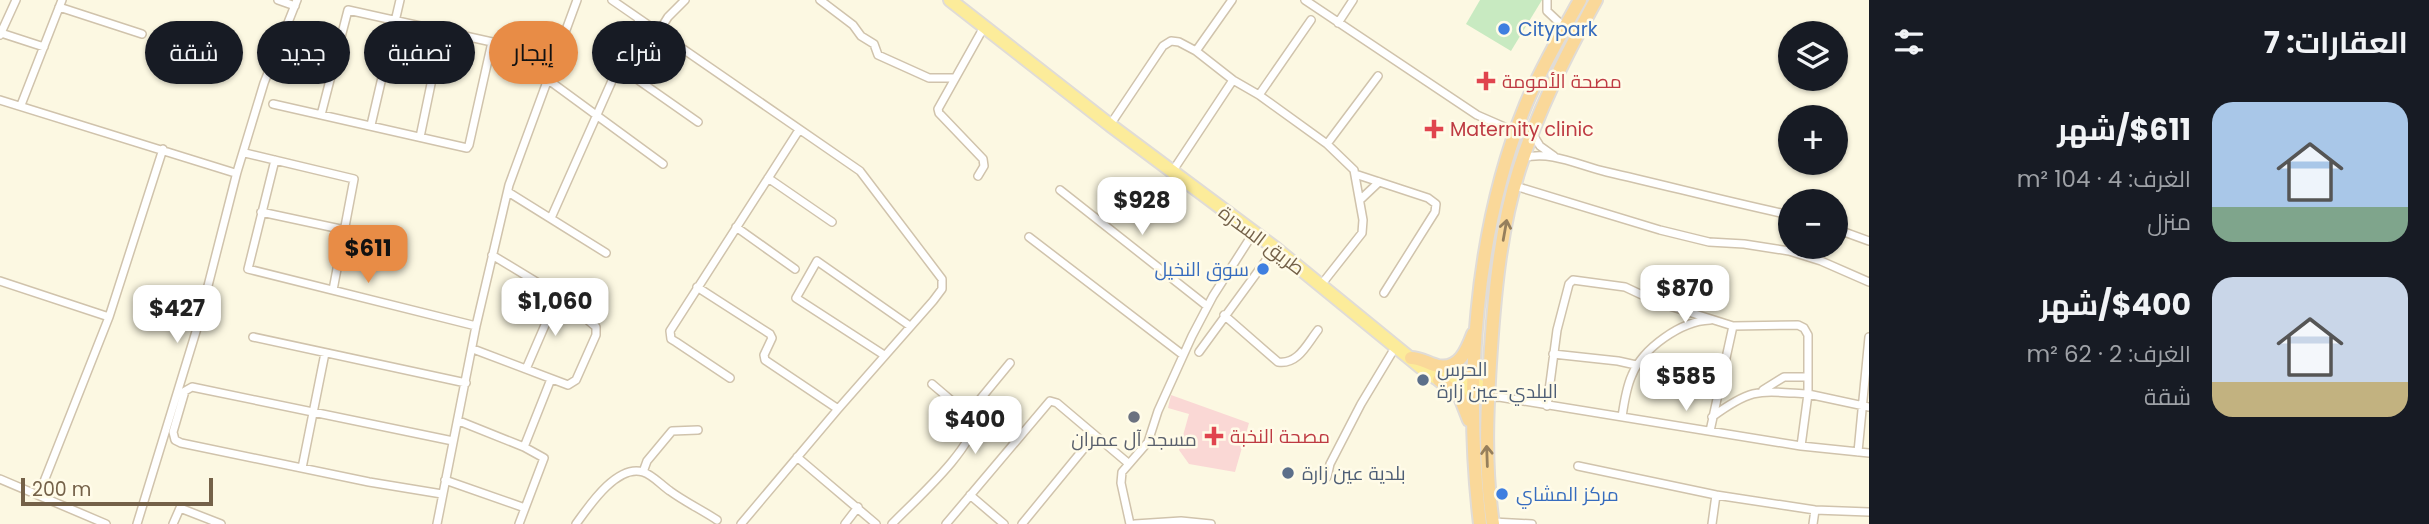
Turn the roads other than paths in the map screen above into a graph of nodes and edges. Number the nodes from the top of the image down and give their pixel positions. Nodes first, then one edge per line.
1 (16, 0) edge
2 (278, 0) edge
3 (400, 0) edge
4 (576, 0) edge
5 (612, 0) edge
6 (685, 0) edge
7 (820, 0) edge
8 (950, 0) edge
9 (1231, 0) edge
10 (1305, 0) edge
11 (1353, 0) edge
12 (1547, 0) edge
13 (1580, 0) edge
14 (1596, 0) edge
15 (296, 3) edge
16 (60, 4) edge
17 (396, 20) junction
18 (639, 20) edge
19 (1311, 20) dead end
20 (400, 21) edge
21 (568, 21) edge
22 (666, 21) edge
23 (1338, 23) junction
24 (984, 27) junction
25 (1564, 28) junction
26 (0, 34) edge
27 (142, 34) dead end
28 (44, 47) junction
29 (1196, 51) junction
30 (686, 52) edge
31 (489, 55) edge
32 (1378, 76) dead end
33 (955, 78) junction
34 (1233, 80) junction
35 (431, 84) edge
36 (545, 84) edge
37 (554, 84) edge
38 (611, 84) edge
39 (644, 84) edge
40 (1259, 96) junction
41 (0, 100) edge
42 (274, 104) dead end
43 (21, 105) junction
44 (321, 115) junction
45 (598, 115) junction
46 (698, 122) dead end
47 (371, 125) junction
48 (1110, 125) junction
49 (799, 130) junction
50 (1516, 132) junction
51 (1532, 133) junction
52 (420, 137) junction
53 (1327, 144) junction
54 (163, 149) junction
55 (245, 153) junction
56 (1558, 158) junction
57 (1523, 159) junction
58 (275, 160) junction
59 (663, 164) dead end
60 (237, 172) junction
61 (1172, 172) junction
62 (1355, 174) junction
63 (978, 176) dead end
64 (768, 178) junction
65 (1379, 183) junction
66 (1515, 186) junction
67 (1060, 190) dead end
68 (508, 192) junction
69 (1360, 200) junction
70 (261, 212) junction
71 (1778, 212) edge
72 (551, 218) junction
73 (832, 222) dead end
74 (736, 227) junction
75 (345, 230) junction
76 (1254, 232) junction
77 (1848, 233) edge
78 (1029, 237) dead end
79 (1869, 240) edge
80 (1275, 248) junction
81 (606, 253) dead end
82 (492, 255) junction
83 (795, 269) dead end
84 (0, 281) edge
85 (1869, 282) edge
86 (1321, 285) junction
87 (697, 287) junction
88 (333, 290) junction
89 (1384, 293) dead end
90 (558, 295) junction
91 (1207, 306) junction
92 (1224, 315) junction
93 (109, 317) junction
94 (1710, 320) junction
95 (1478, 321) junction
96 (476, 326) junction
97 (910, 326) junction
98 (1733, 326) junction
99 (1318, 330) dead end
100 (253, 337) dead end
101 (1869, 337) edge
102 (1396, 346) junction
103 (473, 349) junction
104 (1869, 351) edge
105 (1199, 352) dead end
106 (326, 353) junction
107 (1553, 354) junction
108 (884, 355) junction
109 (1183, 355) junction
110 (1411, 358) junction
111 (1010, 363) dead end
112 (1636, 365) junction
113 (526, 369) junction
114 (1808, 377) junction
115 (730, 378) dead end
116 (551, 379) junction
117 (1439, 380) junction
118 (466, 383) junction
119 (932, 384) dead end
120 (1473, 389) junction
121 (1763, 390) junction
122 (1808, 394) junction
123 (1492, 396) junction
124 (1547, 405) junction
125 (1866, 406) edge
126 (838, 409) junction
127 (314, 412) junction
128 (968, 414) junction
129 (1622, 417) junction
130 (1712, 417) junction
131 (459, 421) junction
132 (698, 430) dead end
133 (1710, 431) junction
134 (1095, 435) junction
135 (1473, 438) junction
136 (453, 441) junction
137 (1801, 446) junction
138 (524, 447) junction
139 (1858, 452) junction
140 (1869, 453) edge
141 (797, 457) junction
142 (1128, 463) junction
143 (1578, 466) dead end
144 (302, 468) junction
145 (643, 472) junction
146 (1327, 477) dead end
147 (0, 480) edge
148 (445, 480) junction
149 (39, 494) junction
150 (442, 494) junction
151 (970, 495) junction
152 (1716, 495) junction
153 (858, 507) junction
154 (525, 508) junction
155 (1815, 510) junction
156 (1869, 512) edge
157 (717, 520) dead end
158 (1177, 523) edge
159 (1489, 523) edge
160 (106, 524) edge
161 (137, 524) edge
162 (173, 524) edge
163 (221, 524) edge
164 (437, 524) edge
165 (519, 524) edge
166 (576, 524) edge
167 (741, 524) edge
168 (845, 524) edge
169 (876, 524) edge
170 (892, 524) edge
171 (946, 524) edge
172 (1004, 524) edge
173 (1022, 524) edge
174 (1132, 524) edge
175 (1211, 524) edge
176 (1532, 524) edge
177 (1712, 524) edge
178 (1813, 524) edge

1 - 26 street
2 - 15 street
3 - 17 street
4 - 21 street
5 - 18 street
6 - 22 street
7 - 33 street
8 - 24 main road, طريق السدرة
9 - 29 street
10 - 23 street
11 - 23 street
12 - 25 street
13 - 25 highway
14 - 51 highway
15 - 55 street
16 - 27 street
16 - 28 street
17 - 20 street
17 - 44 street
17 - 47 street
19 - 40 street
23 - 50 street
24 - 33 street
24 - 48 main road, طريق السدرة
25 - 50 highway
26 - 28 street
28 - 43 street
29 - 34 street
29 - 48 street
30 - 49 street
31 - 52 street
32 - 53 street
33 - 63 street
34 - 40 street
34 - 61 street
35 - 52 street
36 - 68 street
37 - 45 street
38 - 45 street
39 - 46 street
40 - 53 street
41 - 43 street
42 - 44 street
43 - 54 street
44 - 47 street
45 - 59 street
45 - 72 street
47 - 52 street
48 - 61 main road, طريق السدرة
49 - 64 street
49 - 97 street
50 - 95 highway
51 - 56 street
51 - 57 highway
53 - 62 street
54 - 60 street
54 - 93 street
55 - 58 street
55 - 60 street
56 - 57 street
56 - 71 street
57 - 66 highway
58 - 70 street
58 - 75 street
60 - 161 street
61 - 76 main road, طريق السدرة
62 - 65 street
62 - 69 street
64 - 73 street
64 - 74 street
65 - 69 street
65 - 89 street
66 - 85 street
123 -> 66 highway
67 - 91 street
68 - 72 street
68 - 82 street
69 - 86 street
70 - 75 street
70 - 88 street
72 - 81 street
74 - 83 street
74 - 87 street
75 - 88 street
76 - 80 main road, طريق السدرة
76 - 91 street
77 - 79 street
78 - 109 street
80 - 86 main road, طريق السدرة
80 - 92 street
82 - 90 street
82 - 96 street
84 - 93 street
86 - 102 main road, طريق السدرة
87 - 115 street
87 - 126 street
88 - 96 street
90 - 113 street
90 - 116 street
91 - 109 street
92 - 99 street
92 - 105 street
93 - 149 street
94 - 98 street
94 - 107 street
94 - 112 street
95 - 110 highway
95 - 120 highway
96 - 103 street
97 - 108 street
97 - 108 street
98 - 114 street
98 - 130 street
100 - 106 street
101 - 104 street
102 - 110 main road, طريق السدرة
102 - 146 street
103 - 113 street
103 - 118 street
104 - 125 street
106 - 118 street
106 - 127 street
107 - 112 street
107 - 124 street
108 - 126 street
109 - 142 street
110 - 117 main road, طريق السدرة
110 - 120 main road
111 - 128 street
112 - 129 street
113 - 116 street
114 - 121 street
114 - 122 street
116 - 138 street
117 - 120 main road, طريق السدرة
117 - 135 highway
118 - 131 street
119 - 128 street
120 - 123 main road
120 - 135 highway
121 - 122 street
121 - 130 street
122 - 125 street
122 - 137 street
123 - 124 street
159 -> 123 highway
124 - 129 street
125 - 139 street
126 - 141 street
127 - 136 street
127 - 144 street
127 - 144 street
128 - 170 street
129 - 133 street
130 - 133 street
131 - 136 street
131 - 138 street
132 - 145 street
133 - 137 street
134 - 142 street
134 - 151 street
134 - 173 street
135 - 159 highway
136 - 148 street
137 - 139 street
138 - 154 street
139 - 140 street
141 - 153 street
141 - 167 street
142 - 174 street
143 - 152 street
144 - 150 street
145 - 157 street
145 - 166 street
147 - 149 street
148 - 150 street
148 - 154 street
149 - 160 street
150 - 164 street
151 - 171 street
151 - 172 street
152 - 155 street
152 - 177 street
153 - 168 street
153 - 169 street
154 - 165 street
155 - 156 street
155 - 178 street
158 - 174 street
158 - 175 street
159 - 176 street
162 - 163 street

